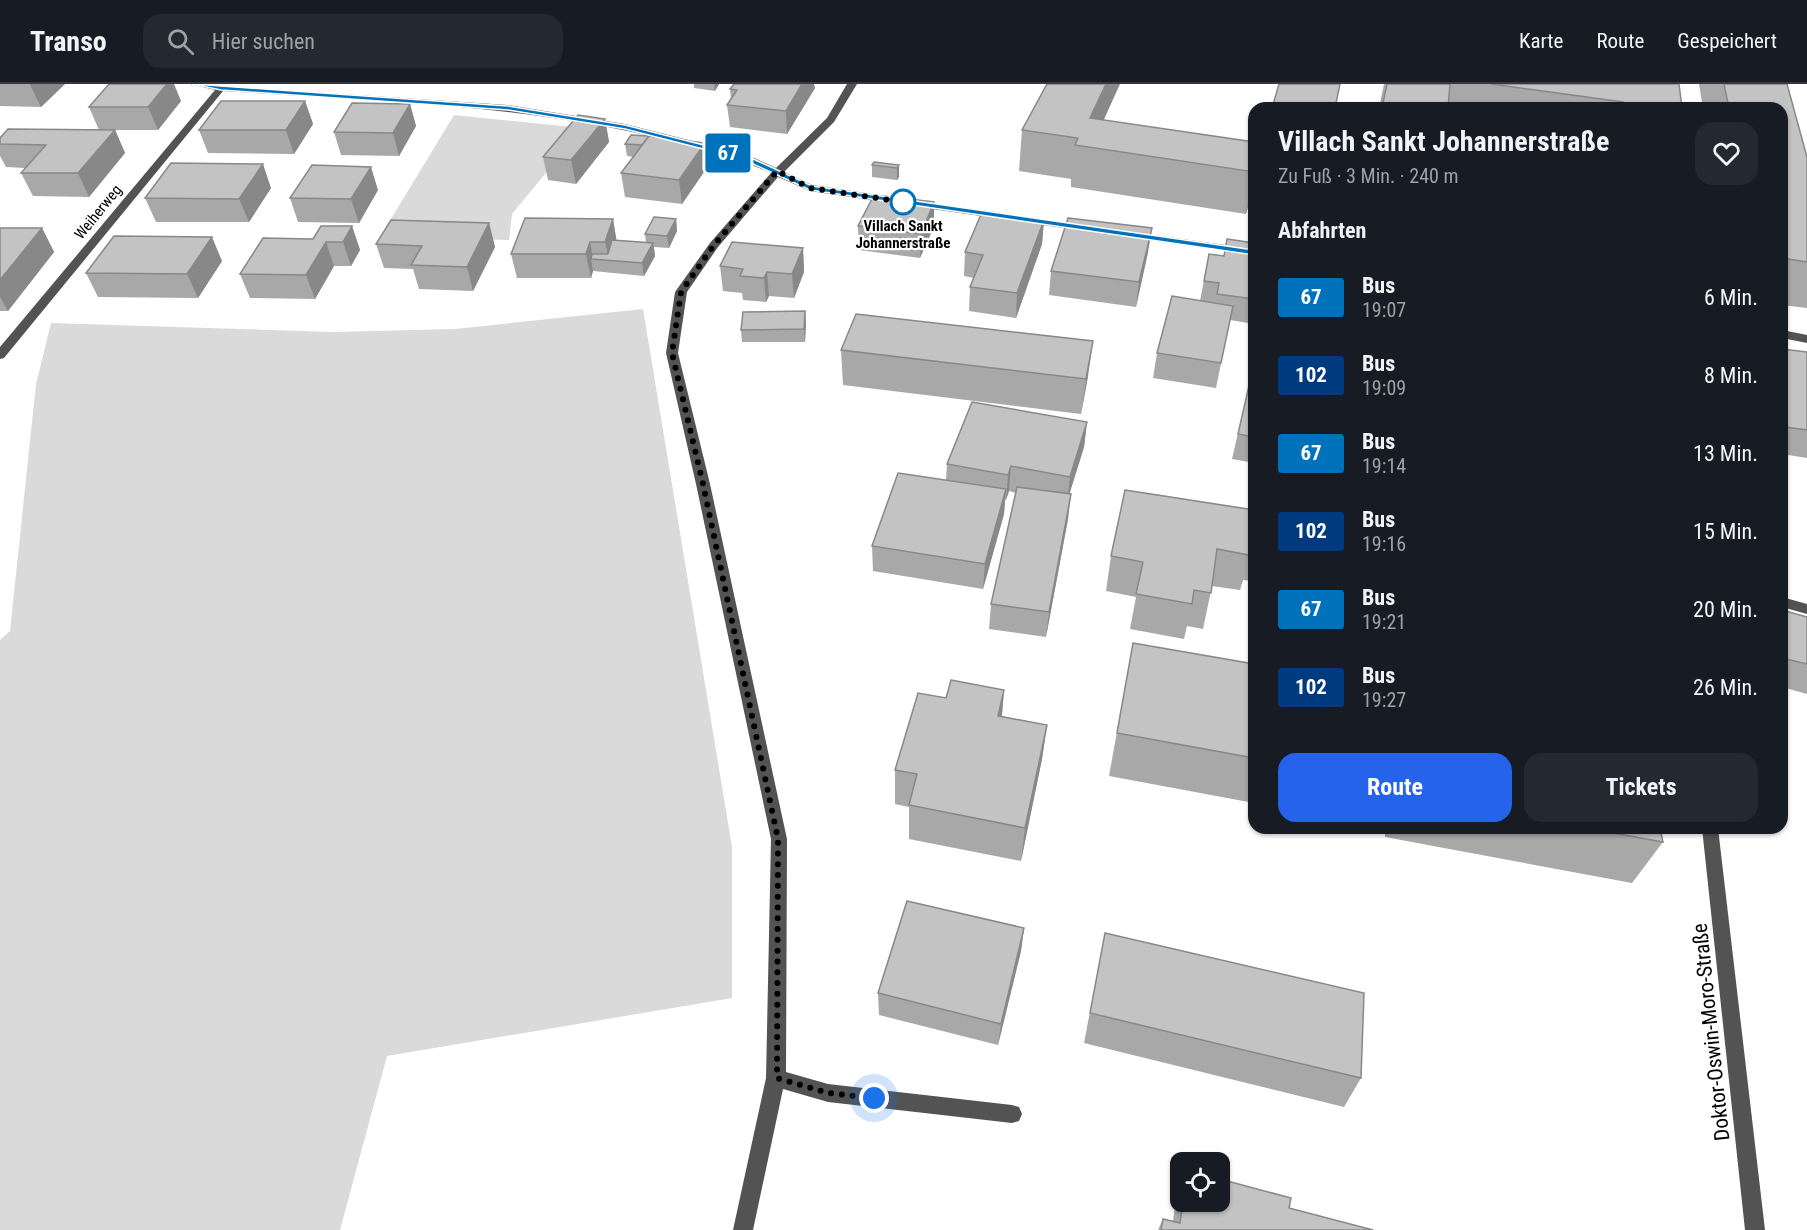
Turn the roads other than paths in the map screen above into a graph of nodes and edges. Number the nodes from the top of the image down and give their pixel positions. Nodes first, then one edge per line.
1 (195, 84) edge
2 (852, 84) edge
3 (221, 88) junction
4 (777, 171) junction
5 (1091, 229) edge
6 (1126, 234) edge
7 (1248, 251) edge
8 (1788, 335) edge
9 (1807, 339) edge
10 (0, 355) edge
11 (1788, 604) edge
12 (1807, 609) edge
13 (1711, 834) edge
14 (777, 1078) junction
15 (1012, 1114) dead end
16 (743, 1230) edge
17 (1755, 1230) edge

1 - 3 street
2 - 4 street
3 - 4 street
3 - 10 street, Weiherweg
4 - 5 street
4 - 14 street
6 - 7 street
8 - 9 street
11 - 12 street
13 - 17 street, Doktor-Oswin-Moro-Straße
14 - 15 street
14 - 16 street

